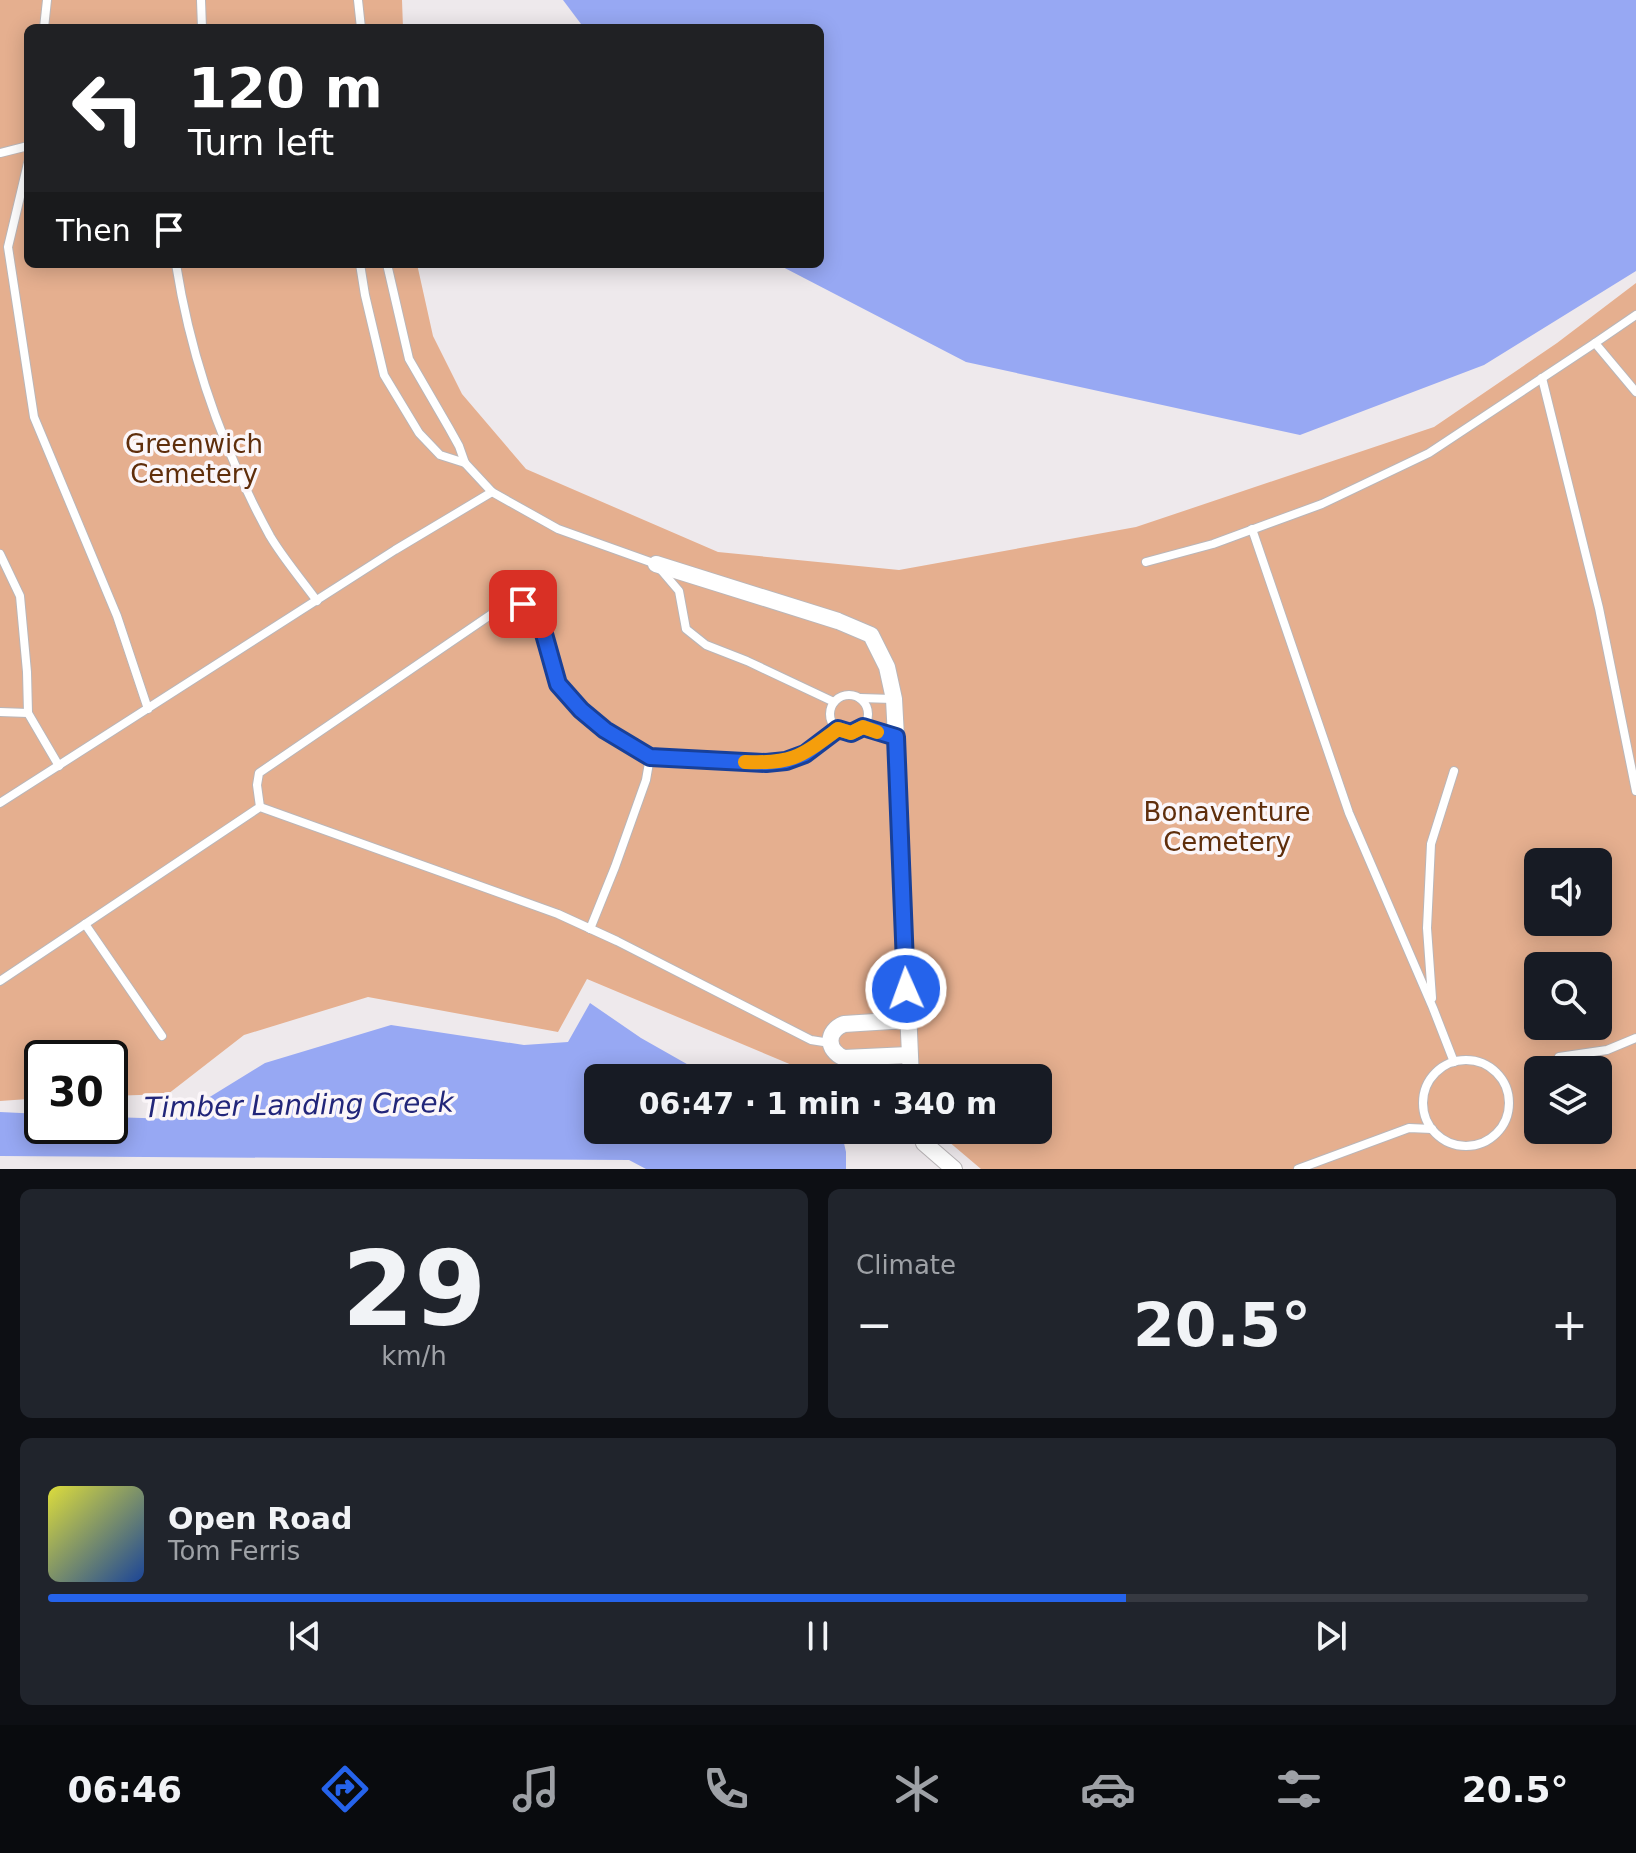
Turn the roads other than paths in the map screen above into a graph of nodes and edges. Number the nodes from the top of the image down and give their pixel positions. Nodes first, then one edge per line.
1 (47, 0) edge
2 (201, 0) edge
3 (358, 0) edge
4 (44, 24) edge
5 (202, 24) edge
6 (361, 24) edge
7 (24, 147) edge
8 (0, 153) edge
9 (24, 180) edge
10 (177, 268) edge
11 (361, 268) edge
12 (388, 268) edge
13 (1636, 315) edge
14 (1595, 343) junction
15 (1542, 378) junction
16 (1636, 392) edge
17 (465, 463) junction
18 (492, 492) junction
19 (1252, 529) junction
20 (0, 554) edge
21 (1146, 562) dead end
22 (656, 564) junction
23 (317, 601) junction
24 (860, 698) junction
25 (894, 699) junction
26 (834, 702) junction
27 (148, 709) junction
28 (0, 712) edge
29 (28, 713) junction
30 (863, 727) junction
31 (838, 729) junction
32 (896, 737) junction
33 (650, 757) junction
34 (59, 766) junction
35 (1454, 771) dead end
36 (1636, 791) edge
37 (0, 803) edge
38 (260, 807) junction
39 (85, 924) junction
40 (590, 929) junction
41 (0, 981) edge
42 (1433, 1008) junction
43 (907, 1020) junction
44 (162, 1036) dead end
45 (1636, 1038) edge
46 (830, 1043) junction
47 (909, 1055) junction
48 (1566, 1056) edge
49 (1454, 1062) junction
50 (910, 1064) edge
51 (1432, 1129) junction
52 (925, 1144) edge
53 (954, 1169) edge
54 (1298, 1169) edge

1 - 4 lane
2 - 5 lane
3 - 6 lane
7 - 8 lane
9 - 27 lane
10 - 23 lane
11 - 17 lane
12 - 17 lane
13 - 14 lane
14 - 15 lane
14 - 16 lane
15 - 19 lane
15 - 36 lane
17 - 18 lane
18 - 22 lane
18 - 23 lane
19 - 21 lane
19 - 42 lane
20 - 29 lane
22 - 25 street
22 - 26 lane
23 - 27 lane
24 - 25 lane
24 - 26 lane
24 - 30 lane
25 - 32 street
26 - 31 lane
27 - 34 lane
28 - 29 lane
29 - 34 lane
30 - 31 lane
30 - 32 lane
31 - 33 lane
32 - 43 street
33 - 38 lane
33 - 40 lane
34 - 37 lane
35 - 42 lane
38 - 39 lane
38 - 40 lane
39 - 41 lane
39 - 44 lane
40 - 46 lane
42 - 49 lane
43 - 46 street
43 - 47 street
45 - 48 lane
46 - 47 street
47 - 50 street
49 - 51 lane
49 - 51 lane
51 - 54 lane
52 - 53 street

